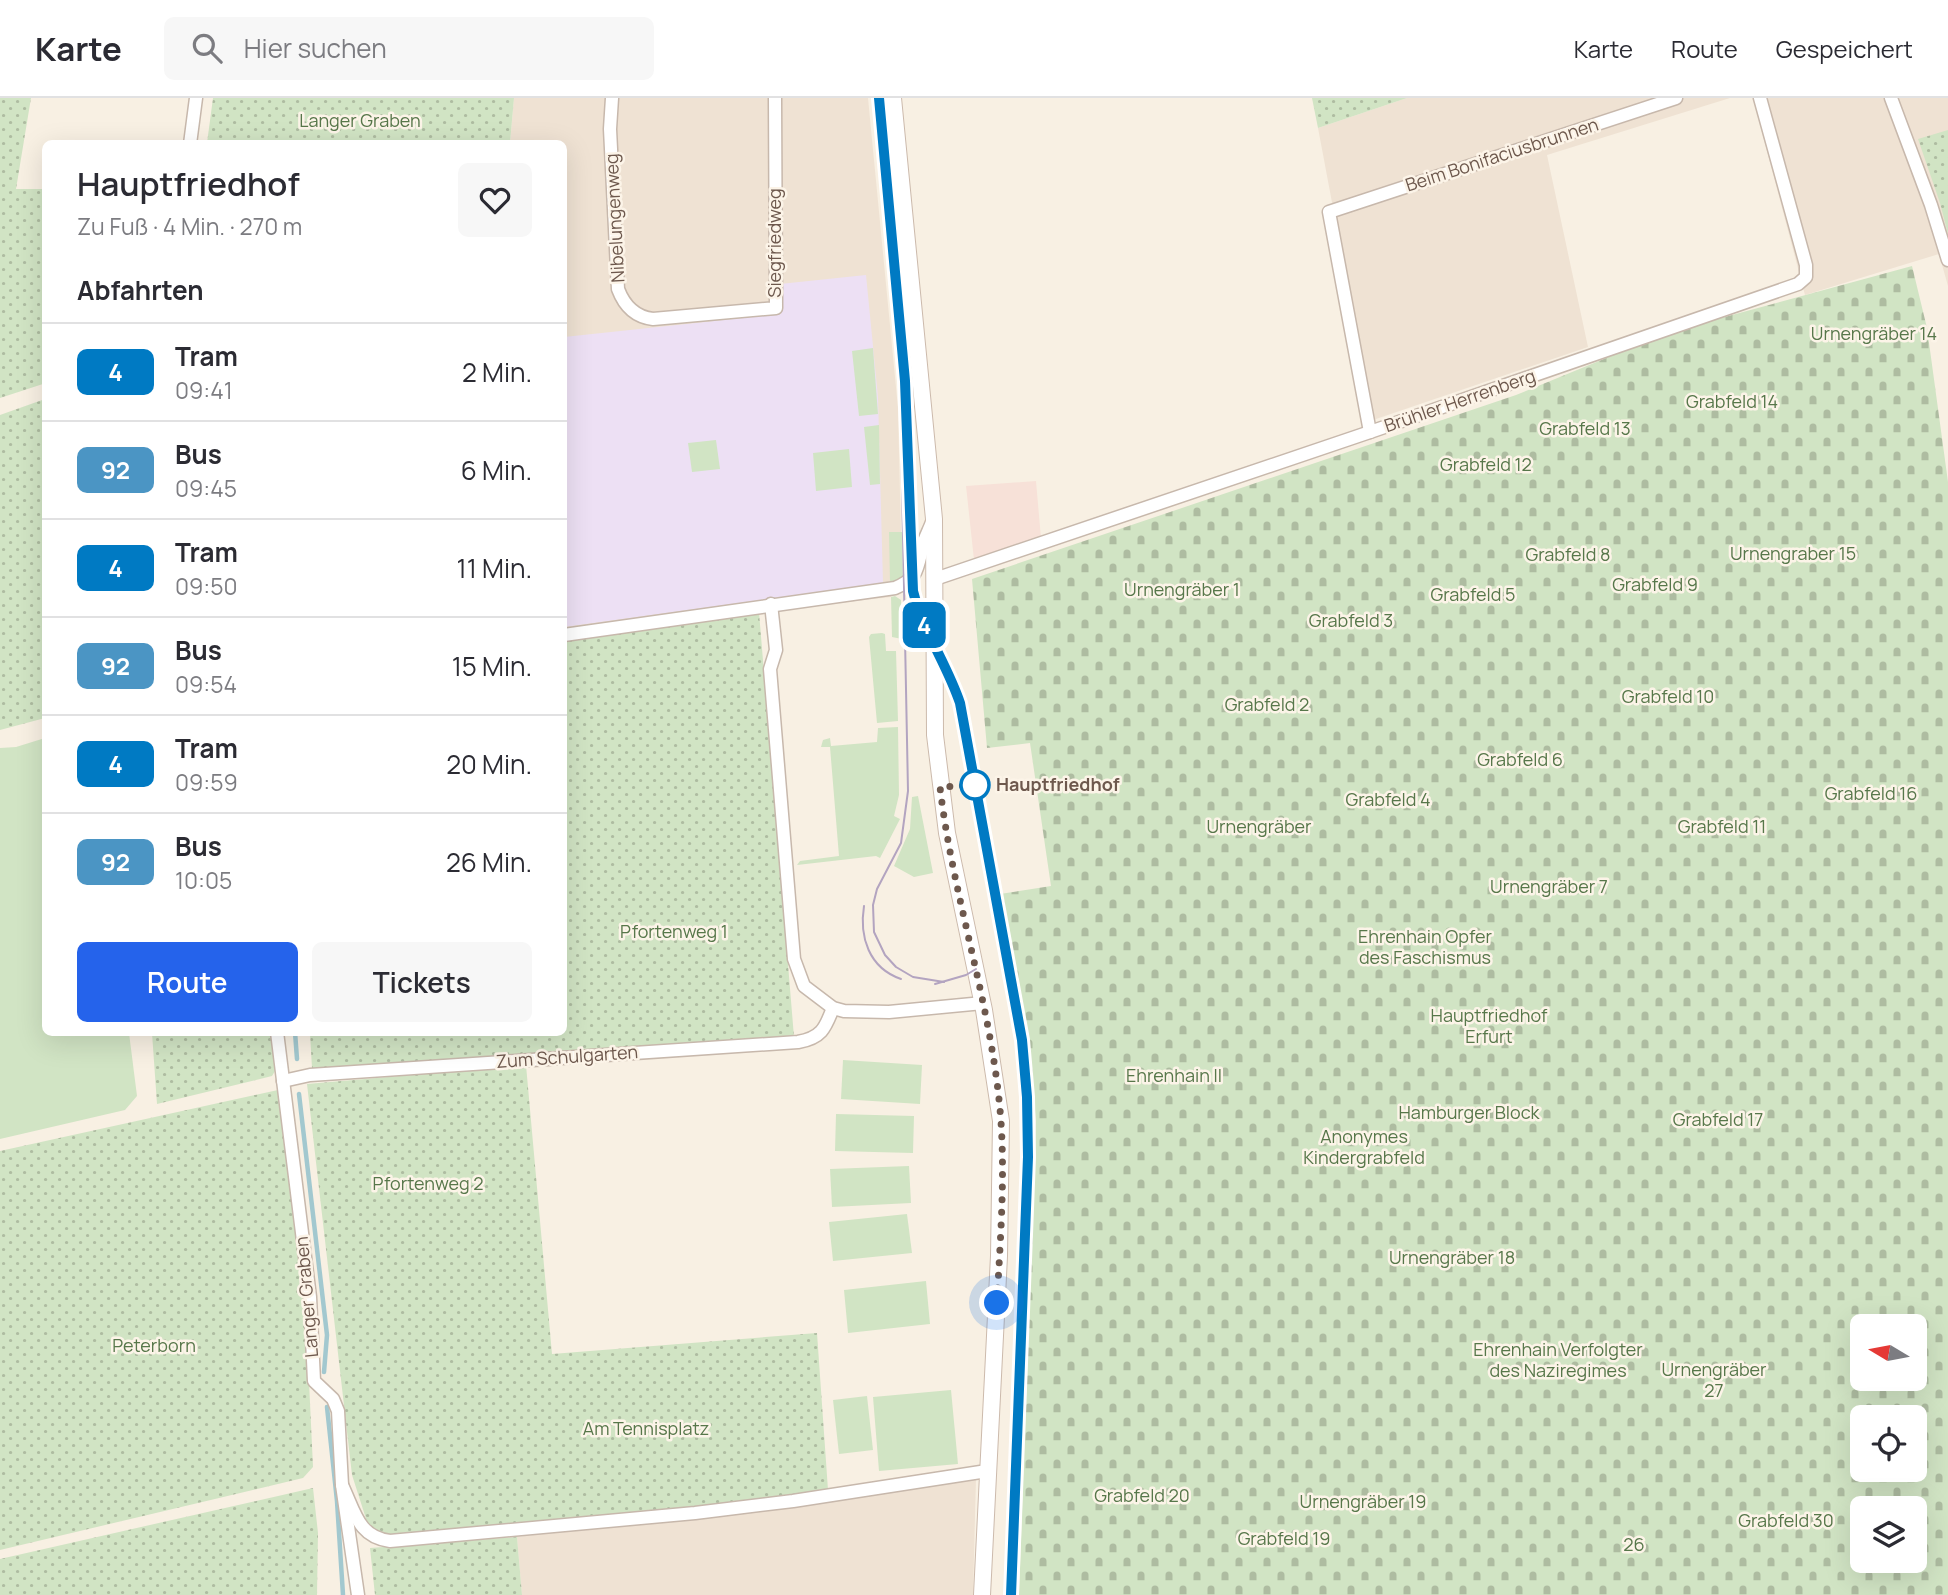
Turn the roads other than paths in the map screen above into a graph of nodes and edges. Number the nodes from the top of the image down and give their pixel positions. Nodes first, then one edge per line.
1 (196, 98) edge
2 (612, 98) edge
3 (775, 98) edge
4 (893, 98) edge
5 (1676, 98) edge
6 (1760, 98) edge
7 (1891, 98) edge
8 (191, 140) edge
9 (1948, 260) edge
10 (696, 315) joint
11 (1370, 432) junction
12 (934, 519) junction
13 (935, 579) junction
14 (771, 604) junction
15 (567, 635) edge
16 (983, 1003) junction
17 (833, 1008) junction
18 (277, 1036) edge
19 (283, 1081) junction
20 (987, 1471) junction
21 (342, 1485) junction
22 (358, 1595) edge
23 (982, 1595) edge

1 - 8 street
2 - 10 street, Nibelungenweg
3 - 10 street, Siegfriedweg
4 - 12 main road
5 - 11 street, Beim Bonifaciusbrunnen
6 - 11 street, Brühler Herrenberg
7 - 9 street
11 - 13 street, Brühler Herrenberg
12 - 13 main road
12 - 14 street
13 - 16 main road
14 - 15 street
14 - 17 street
16 - 17 street
16 - 20 main road
17 - 19 street, Zum Schulgarten
18 - 19 street, Langer Graben
19 - 21 street, Langer Graben
20 - 21 street
20 - 23 main road
21 - 22 street, Langer Graben

